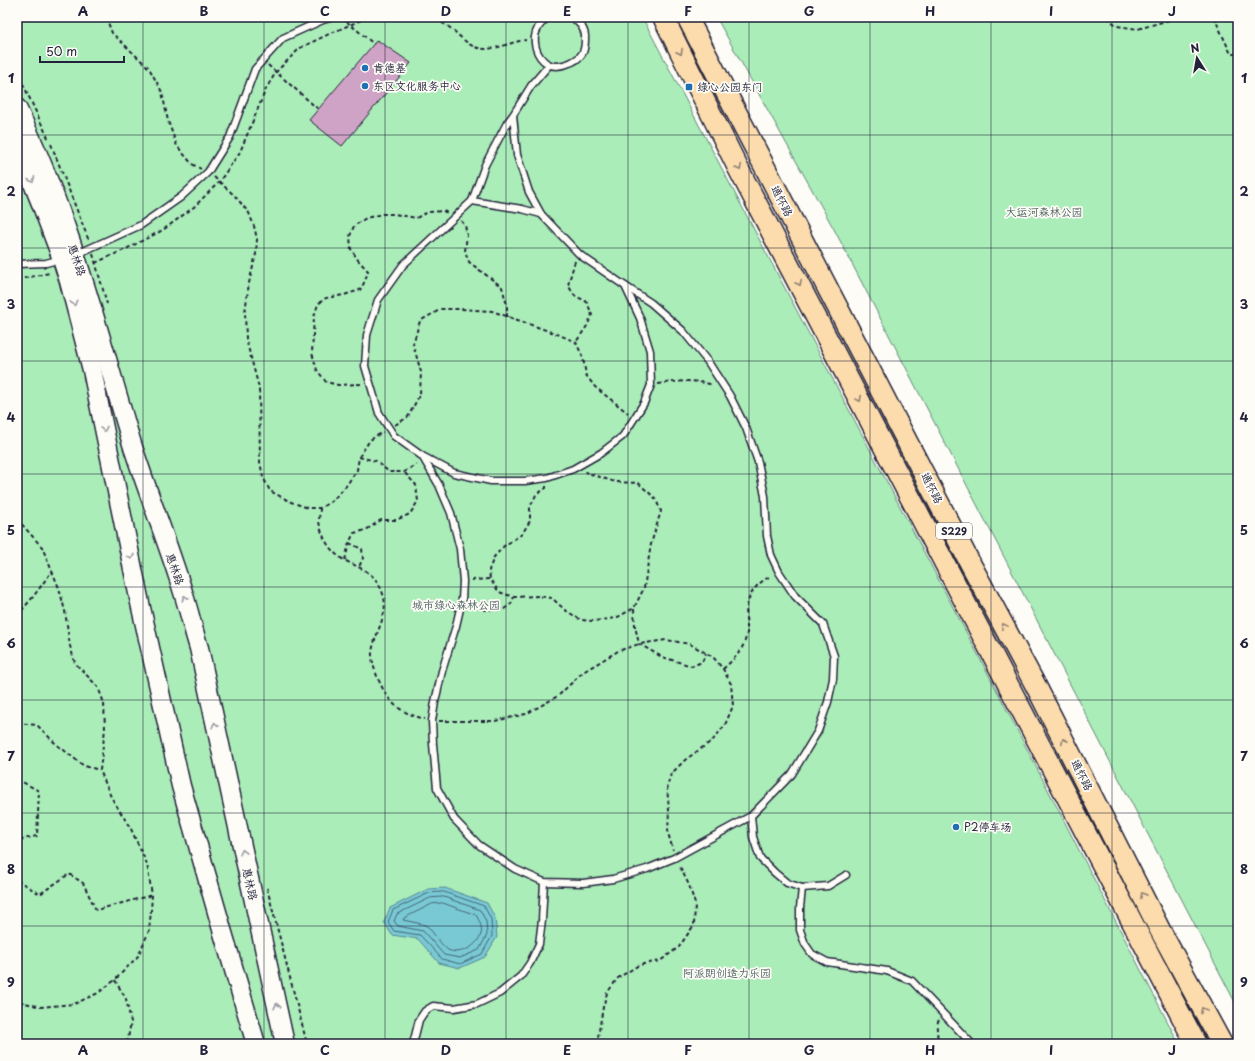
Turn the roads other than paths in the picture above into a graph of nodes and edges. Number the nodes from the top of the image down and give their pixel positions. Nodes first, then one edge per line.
1 (333, 17) edge
2 (548, 17) edge
3 (571, 17) edge
4 (663, 17) edge
5 (687, 17) edge
6 (549, 65) junction
7 (17, 108) edge
8 (513, 115) junction
9 (17, 144) edge
10 (472, 201) junction
11 (541, 214) junction
12 (69, 257) junction
13 (17, 264) edge
14 (626, 286) junction
15 (422, 456) junction
16 (751, 816) junction
17 (846, 875) dead end
18 (544, 882) junction
19 (802, 888) junction
20 (256, 1044) edge
21 (285, 1044) edge
22 (413, 1044) edge
23 (972, 1044) edge
24 (1196, 1044) edge
25 (1222, 1044) edge

1 - 12 lane
2 - 6 lane
3 - 6 lane
4 -> 24 main road, 通怀路 / S229
25 -> 5 main road, 通怀路 / S229
6 - 8 lane
7 - 12 main road, 惠林路
8 - 10 lane
8 - 11 lane
9 -> 12 main road, 惠林路
10 - 11 lane
10 - 15 lane
11 - 14 lane
12 - 13 lane
12 -> 20 main road, 惠林路
21 -> 12 main road, 惠林路
14 - 15 lane
14 - 16 lane
15 - 18 lane
16 - 18 lane
16 - 19 lane
17 - 19 lane
18 - 22 lane
19 - 23 lane

